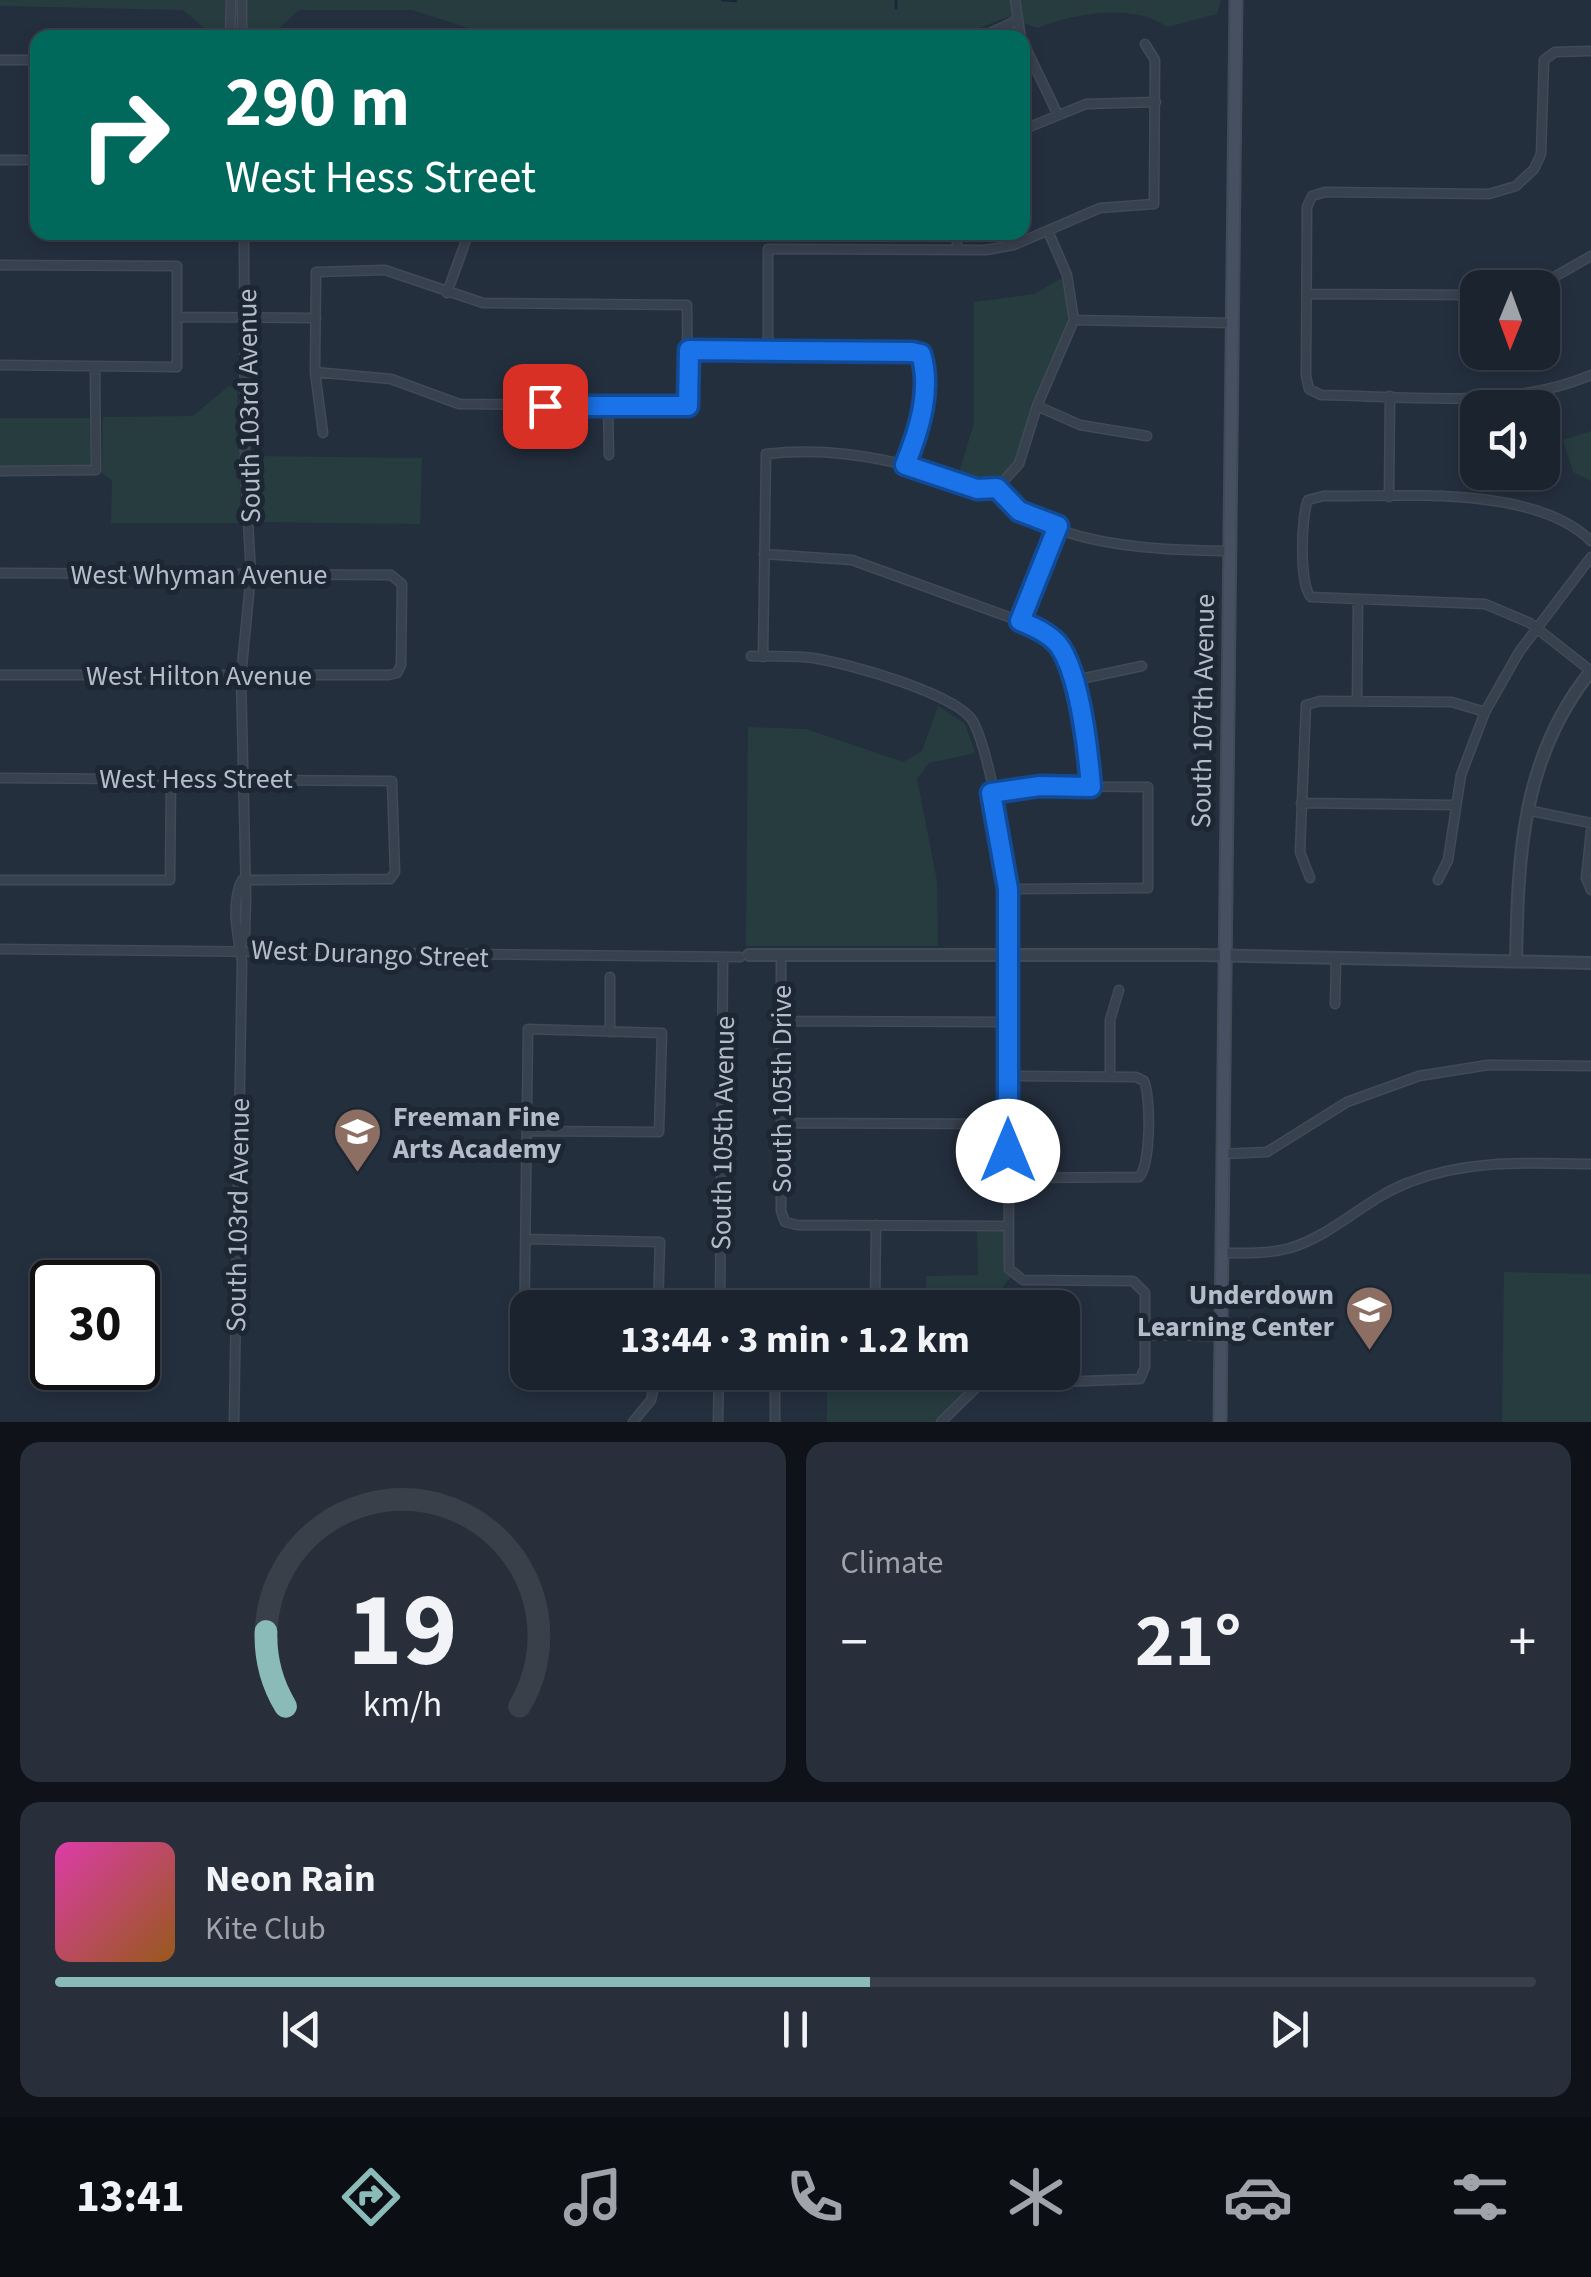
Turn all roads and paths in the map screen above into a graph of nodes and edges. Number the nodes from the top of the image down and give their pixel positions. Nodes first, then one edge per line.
1 (230, 0) edge
2 (242, 0) edge
3 (1015, 0) edge
4 (1236, 0) edge
5 (1016, 22) junction
6 (230, 30) edge
7 (242, 30) edge
8 (998, 30) edge
9 (1019, 30) edge
10 (1145, 44) dead end
11 (1591, 52) edge
12 (1030, 56) edge
13 (0, 60) edge
14 (30, 60) edge
15 (1156, 102) junction
16 (1058, 115) junction
17 (1030, 127) edge
18 (0, 160) edge
19 (30, 160) edge
20 (1048, 231) junction
21 (1030, 238) edge
22 (244, 240) edge
23 (466, 240) edge
24 (957, 240) edge
25 (1024, 240) edge
26 (957, 250) junction
27 (1591, 256) edge
28 (0, 264) edge
29 (1560, 274) edge
30 (447, 293) junction
31 (1307, 294) junction
32 (1460, 295) edge
33 (178, 317) junction
34 (245, 318) junction
35 (316, 318) junction
36 (1074, 320) junction
37 (1232, 324) junction
38 (689, 350) junction
39 (768, 352) junction
40 (0, 365) edge
41 (95, 366) junction
42 (314, 372) junction
43 (1591, 375) edge
44 (1390, 396) junction
45 (608, 406) junction
46 (1037, 406) junction
47 (324, 433) dead end
48 (1147, 436) dead end
49 (608, 454) dead end
50 (905, 465) junction
51 (0, 471) edge
52 (997, 488) junction
53 (1389, 497) junction
54 (1058, 526) junction
55 (1591, 541) edge
56 (1229, 550) junction
57 (764, 554) junction
58 (1591, 558) edge
59 (0, 573) edge
60 (252, 574) junction
61 (1358, 599) junction
62 (1020, 621) junction
63 (1537, 628) junction
64 (751, 656) dead end
65 (763, 656) junction
66 (1142, 666) dead end
67 (1591, 671) edge
68 (397, 673) joint
69 (0, 675) edge
70 (241, 676) junction
71 (1072, 681) junction
72 (1357, 701) junction
73 (1484, 712) junction
74 (171, 777) junction
75 (0, 778) edge
76 (242, 778) junction
77 (1091, 787) junction
78 (991, 793) junction
79 (1301, 802) junction
80 (1455, 804) junction
81 (1524, 809) junction
82 (1591, 827) edge
83 (1310, 878) dead end
84 (0, 880) edge
85 (242, 880) junction
86 (1438, 880) dead end
87 (1008, 889) junction
88 (1590, 890) edge
89 (0, 948) edge
90 (240, 948) junction
91 (781, 955) junction
92 (1008, 955) junction
93 (745, 956) joint
94 (1225, 956) junction
95 (724, 958) junction
96 (1336, 959) junction
97 (1516, 962) junction
98 (1591, 963) edge
99 (610, 977) dead end
100 (1120, 990) dead end
101 (1334, 1004) dead end
102 (781, 1021) junction
103 (1008, 1022) junction
104 (610, 1032) junction
105 (1591, 1066) edge
106 (1008, 1076) junction
107 (1110, 1076) junction
108 (781, 1123) junction
109 (1008, 1124) junction
110 (528, 1131) junction
111 (1222, 1154) junction
112 (1591, 1164) edge
113 (1008, 1178) junction
114 (876, 1225) junction
115 (1008, 1226) junction
116 (526, 1239) junction
117 (1222, 1252) junction
118 (527, 1290) edge
119 (659, 1290) edge
120 (720, 1290) edge
121 (875, 1290) edge
122 (1145, 1335) junction
123 (1220, 1336) junction
124 (653, 1390) edge
125 (719, 1390) edge
126 (776, 1390) edge
127 (234, 1422) edge
128 (633, 1422) edge
129 (718, 1422) edge
130 (775, 1422) edge
131 (941, 1422) edge
132 (1220, 1422) edge

1 - 6 street
2 - 7 street
3 - 5 street
4 - 37 main road, South 107th Avenue
5 - 8 street
5 - 9 street
10 - 15 street
11 - 31 street
12 - 16 street
13 - 14 street
15 - 16 street
15 - 20 street
16 - 17 street
18 - 19 street
20 - 21 street
20 - 36 street
22 - 34 street, South 103rd Avenue
23 - 30 street
24 - 26 street
25 - 26 street
26 - 39 street
27 - 29 street
28 - 33 street
30 - 35 street
30 - 38 street
31 - 32 street
31 - 44 street
33 - 34 street
33 - 41 street
34 - 35 street
34 - 60 street, South 103rd Avenue
35 - 42 street
36 - 37 street
36 - 46 street
37 - 56 main road, South 107th Avenue
38 - 39 street
38 - 45 street
39 - 50 street
40 - 41 street
41 - 51 street
42 - 45 street
42 - 47 street
43 - 44 street
44 - 53 street
45 - 49 street
46 - 48 street
46 - 52 street
50 - 52 street
50 - 57 street
52 - 54 street
53 - 55 street
53 - 61 street
54 - 56 street
54 - 62 street
56 - 94 main road, South 107th Avenue
57 - 62 street
57 - 65 street
58 - 63 street
59 - 60 street, West Whyman Avenue
60 - 68 street, West Whyman Avenue
60 - 70 street, South 103rd Avenue
61 - 63 street
61 - 72 street
62 - 71 street
63 - 67 street
63 - 73 street
64 - 65 street
65 - 78 street
66 - 71 street
67 - 81 street
68 - 70 street, West Hilton Avenue
69 - 70 street, West Hilton Avenue
70 - 76 street, South 103rd Avenue
71 - 77 street
72 - 73 street
72 - 79 street
73 - 80 street
74 - 75 street, West Hess Street
74 - 76 street, West Hess Street
74 - 84 street
76 - 85 street, South 103rd Avenue
76 - 85 street, West Hess Street
77 - 78 street
77 - 87 street
78 - 87 street
79 - 80 street
79 - 83 street
80 - 86 street
81 - 82 street
81 - 97 street
82 - 88 street
85 - 90 street, South 103rd Avenue
87 - 92 street
89 - 90 street, West Durango Street
90 - 95 street, West Durango Street
90 - 127 street, South 103rd Avenue
91 - 92 street, West Durango Street
91 - 93 street, West Durango Street
91 - 102 street, South 105th Drive
92 - 94 street, West Durango Street
92 - 103 street
93 - 95 street, West Durango Street
94 - 96 street, West Durango Street
94 - 111 main road, South 107th Avenue
95 - 120 street, South 105th Avenue
96 - 97 street
96 - 101 street
97 - 98 street
99 - 104 street
100 - 107 street
102 - 103 street
102 - 108 street, South 105th Drive
103 - 106 street
104 - 110 street
104 - 110 street
105 - 111 street
106 - 107 street
106 - 109 street
107 - 113 street
108 - 109 street
108 - 114 street, South 105th Drive
109 - 113 street
110 - 116 street
111 - 117 main road, South 107th Avenue
112 - 117 street
113 - 115 street
114 - 115 street
114 - 121 street
115 - 122 street
116 - 118 street
116 - 119 street
117 - 123 main road, South 107th Avenue
122 - 123 street
122 - 131 street
123 - 132 main road, South 107th Avenue
124 - 128 street
125 - 129 street
126 - 130 street

